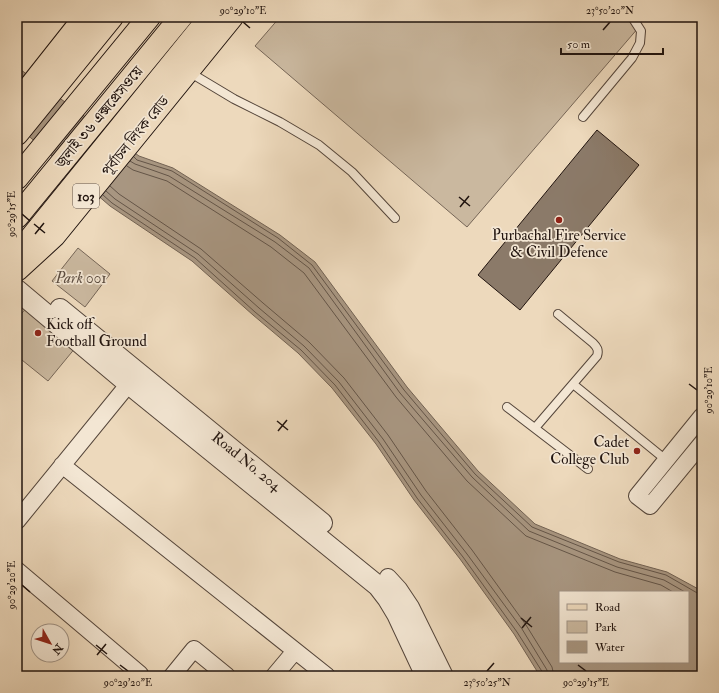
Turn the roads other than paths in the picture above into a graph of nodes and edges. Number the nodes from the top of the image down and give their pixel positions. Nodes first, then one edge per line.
1 (85, 17) edge
2 (112, 17) edge
3 (149, 17) edge
4 (181, 17) edge
5 (210, 17) edge
6 (232, 17) edge
7 (632, 17) edge
8 (188, 71) junction
9 (17, 103) edge
10 (583, 117) dead end
11 (17, 134) edge
12 (17, 178) edge
13 (17, 217) edge
14 (395, 218) dead end
15 (17, 255) edge
16 (19, 284) edge
17 (558, 314) dead end
18 (134, 378) junction
19 (573, 384) junction
20 (507, 407) dead end
21 (702, 416) edge
22 (535, 428) junction
23 (702, 443) edge
24 (666, 460) junction
25 (62, 466) junction
26 (588, 469) dead end
27 (17, 521) edge
28 (17, 570) edge
29 (388, 577) joint
30 (295, 651) junction
31 (140, 674) dead end
32 (172, 676) edge
33 (227, 676) edge
34 (274, 676) edge
35 (327, 676) edge
36 (426, 676) edge
37 (445, 676) edge

1 - 9 main road
2 - 11 main road
3 - 12 main road, জুলাই ৩৬ এক্সপ্রেসওয়ে
4 - 13 main road, জুলাই ৩৬ এক্সপ্রেসওয়ে
5 - 15 main road
6 - 8 main road, পূর্বাচল লিংক রোড
7 - 10 lane
8 - 14 lane
8 - 16 main road, পূর্বাচল লিংক রোড / 103
16 - 18 street, Road No. 204
17 - 19 lane
18 - 25 street
18 - 29 street, Road No. 204
18 - 36 street, Road No. 204
19 - 22 lane
19 - 24 lane
20 - 22 lane
21 - 24 street
22 - 26 lane
23 - 24 street
25 - 27 street
25 - 30 street
28 - 31 street
29 - 37 street, Road No. 204
30 - 34 street
30 - 35 street
32 - 33 street

